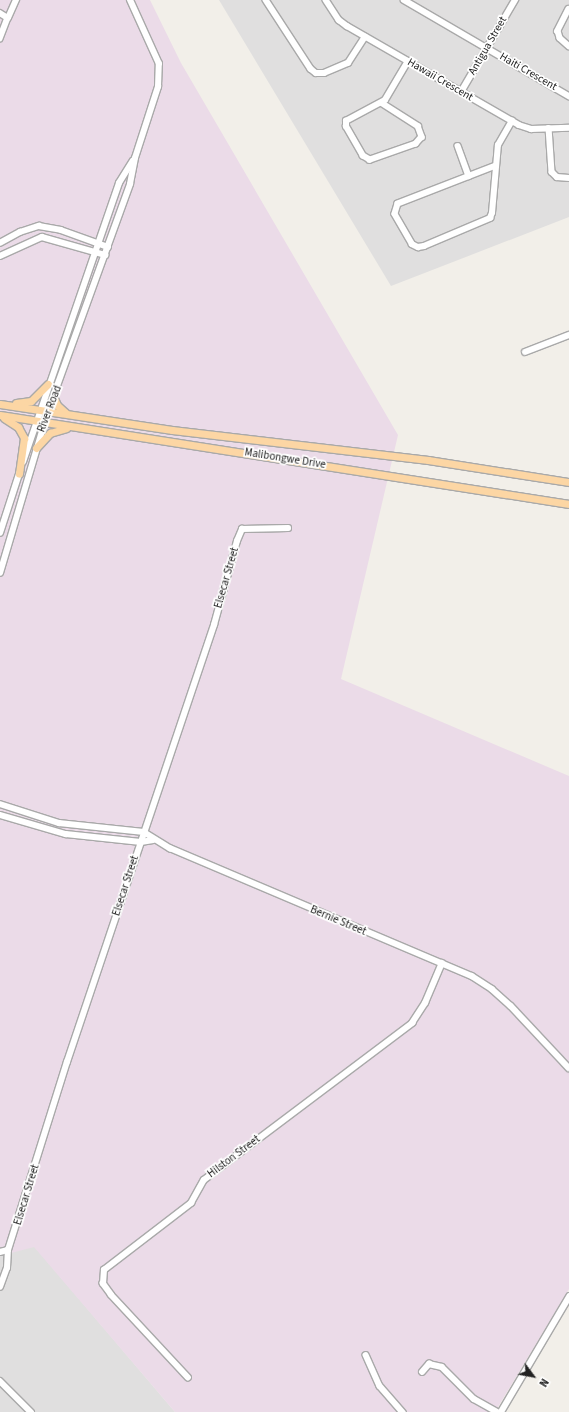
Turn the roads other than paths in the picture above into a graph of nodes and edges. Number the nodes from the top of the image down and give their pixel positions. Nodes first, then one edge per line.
1 (16, 0) edge
2 (130, 0) edge
3 (266, 0) edge
4 (326, 0) edge
5 (404, 0) edge
6 (515, 0) edge
7 (569, 9) edge
8 (0, 13) edge
9 (8, 18) junction
10 (365, 36) junction
11 (0, 39) edge
12 (569, 46) edge
13 (486, 48) junction
14 (408, 61) junction
15 (461, 92) junction
16 (569, 96) edge
17 (382, 104) junction
18 (512, 121) junction
19 (549, 128) junction
20 (569, 128) edge
21 (458, 146) dead end
22 (135, 158) junction
23 (496, 166) junction
24 (470, 176) junction
25 (569, 178) edge
26 (0, 243) edge
27 (98, 244) junction
28 (108, 247) junction
29 (95, 253) junction
30 (105, 255) junction
31 (0, 256) edge
32 (569, 335) edge
33 (525, 352) dead end
34 (48, 384) junction
35 (54, 398) junction
36 (0, 404) edge
37 (40, 410) junction
38 (48, 411) junction
39 (67, 414) junction
40 (0, 415) edge
41 (40, 422) junction
42 (72, 427) junction
43 (36, 448) junction
44 (19, 474) junction
45 (569, 482) edge
46 (569, 504) edge
47 (288, 528) dead end
48 (0, 533) edge
49 (0, 573) edge
50 (0, 804) edge
51 (0, 814) edge
52 (144, 832) junction
53 (153, 840) junction
54 (140, 842) junction
55 (442, 963) junction
56 (569, 1068) edge
57 (8, 1250) junction
58 (0, 1252) edge
59 (0, 1287) edge
60 (569, 1297) edge
61 (366, 1355) dead end
62 (422, 1372) dead end
63 (188, 1378) dead end
64 (0, 1381) edge
65 (31, 1412) edge
66 (403, 1412) edge
67 (497, 1412) edge
68 (501, 1412) edge

1 - 9 street
2 - 22 street
3 - 10 street
4 - 10 street, Hawaii Crescent
5 - 13 street, Haiti Crescent
6 - 13 street, Antigua Street
7 - 12 street
8 - 9 street
9 - 11 street
10 - 14 street, Hawaii Crescent
13 - 15 street, Antigua Street
13 - 16 street, Haiti Crescent
14 - 15 street, Hawaii Crescent
14 - 17 street
15 - 18 street, Hawaii Crescent
17 - 17 street
18 - 19 street, Hawaii Crescent
18 - 23 street
19 - 20 street, Hawaii Crescent
19 - 25 street
21 - 24 street
22 - 27 street, River Road
22 - 28 street, River Road
23 - 24 street
23 - 24 street
26 - 27 street
27 - 28 street
27 - 29 street, River Road
28 - 30 street, River Road
29 - 30 street
29 - 31 street
29 - 34 street, River Road
30 - 35 street, River Road
32 - 33 street
34 - 36 main road
34 - 37 street, River Road
35 - 38 street, River Road
35 - 39 main road
36 - 37 main road, Malibongwe Drive
37 - 38 main road, Malibongwe Drive
37 - 41 street, River Road
38 - 39 main road, Malibongwe Drive
38 - 41 street, River Road
39 - 45 main road, Malibongwe Drive
40 - 41 main road, Malibongwe Drive
40 - 44 main road
41 - 42 main road, Malibongwe Drive
41 - 43 street, River Road
41 - 44 street, River Road
42 - 43 main road
42 - 46 main road, Malibongwe Drive
43 - 49 street, River Road
44 - 48 street, River Road
47 - 52 street, Elsecar Street
50 - 52 street
51 - 54 street
52 - 53 street, Bernie Street
52 - 54 street, Elsecar Street
53 - 54 street
53 - 55 street, Bernie Street
54 - 57 street, Elsecar Street
55 - 56 street, Bernie Street
55 - 63 street, Hilston Street
57 - 58 street
57 - 59 street, Elsecar Street
60 - 68 street
61 - 66 street
62 - 67 street
64 - 65 street

